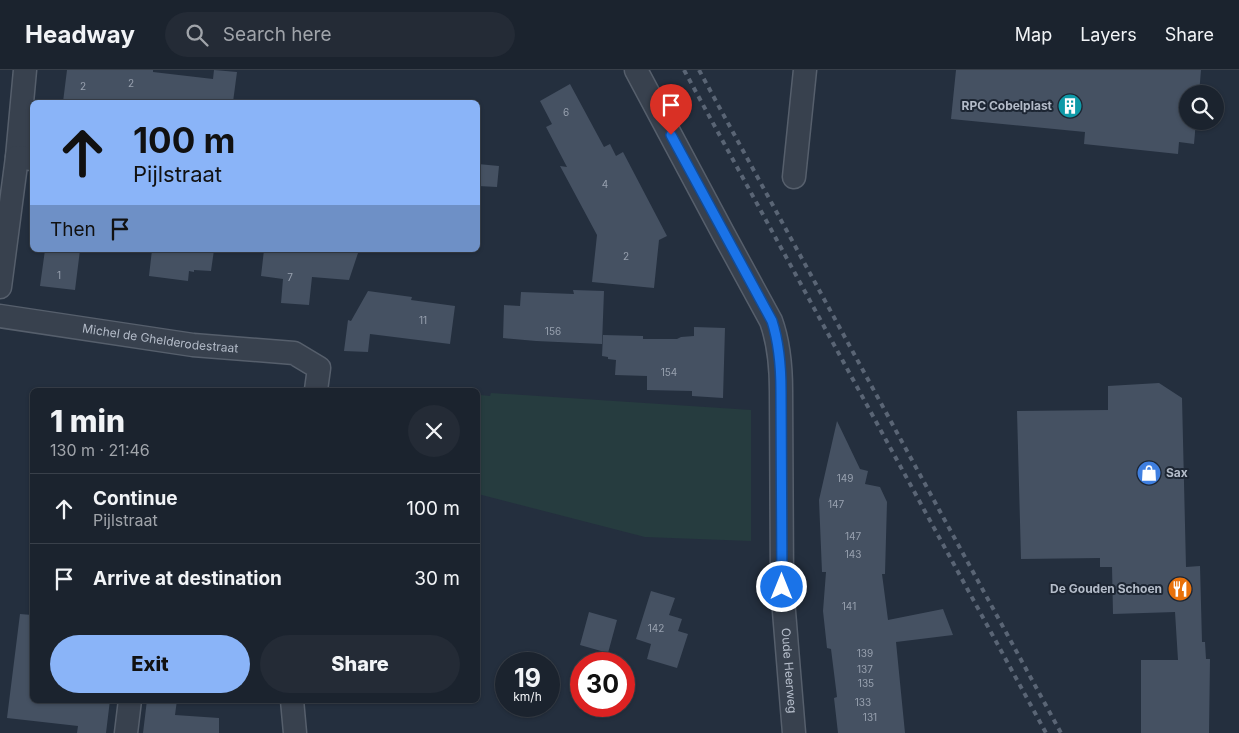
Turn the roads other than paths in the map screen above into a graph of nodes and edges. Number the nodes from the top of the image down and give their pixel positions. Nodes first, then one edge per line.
1 (26, 70) edge
2 (636, 70) edge
3 (805, 70) edge
4 (25, 158) edge
5 (794, 177) dead end
6 (3, 241) edge
7 (0, 287) edge
8 (0, 316) edge
9 (318, 379) edge
10 (130, 703) edge
11 (292, 703) edge
12 (126, 733) edge
13 (295, 733) edge
14 (794, 733) edge

1 - 4 street
2 - 14 street, Oude Heerweg
3 - 5 street
4 - 6 street
6 - 7 street
8 - 9 street, Michel de Ghelderodestraat
10 - 12 street
11 - 13 street

